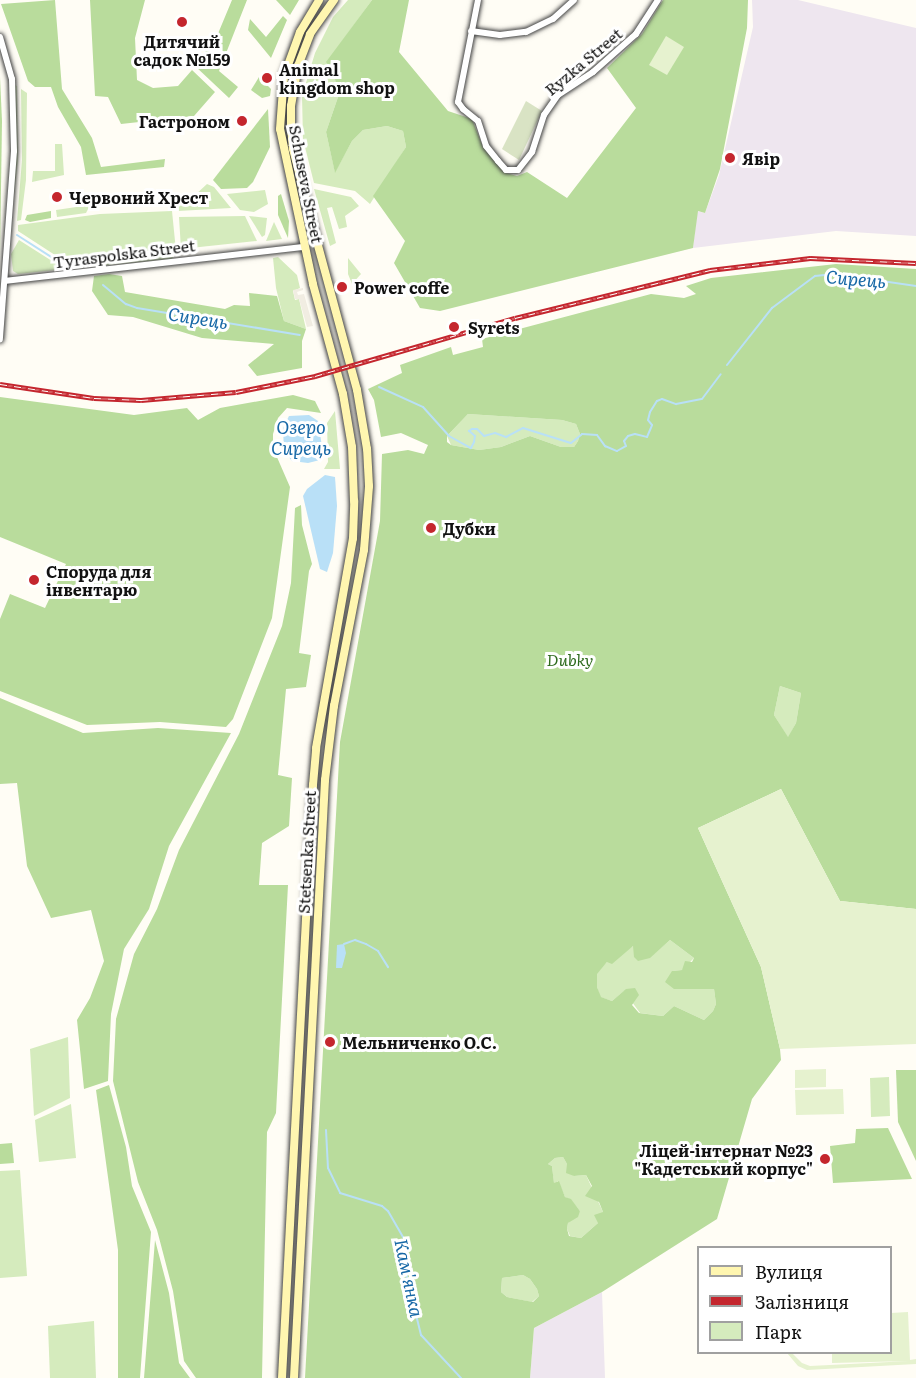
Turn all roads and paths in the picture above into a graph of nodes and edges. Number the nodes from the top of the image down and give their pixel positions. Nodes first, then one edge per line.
1 (319, 0) edge
2 (334, 0) edge
3 (478, 0) edge
4 (574, 0) edge
5 (658, 0) edge
6 (471, 31) junction
7 (0, 37) edge
8 (304, 247) junction
9 (4, 281) junction
10 (1, 305) edge
11 (342, 333) joint
12 (0, 339) edge
13 (329, 343) joint
14 (282, 1378) edge
15 (294, 1378) edge

1 - 8 main road, Schuseva Street
2 - 11 main road, Schuseva Street
3 - 6 street
4 - 6 street
5 - 6 street, Ryzka Street
7 - 9 street
8 - 9 street, Tyraspolska Street
8 - 13 main road, Schuseva Street
9 - 10 street
10 - 12 street
11 - 15 main road, Stetsenka Street
13 - 14 main road, Stetsenka Street

